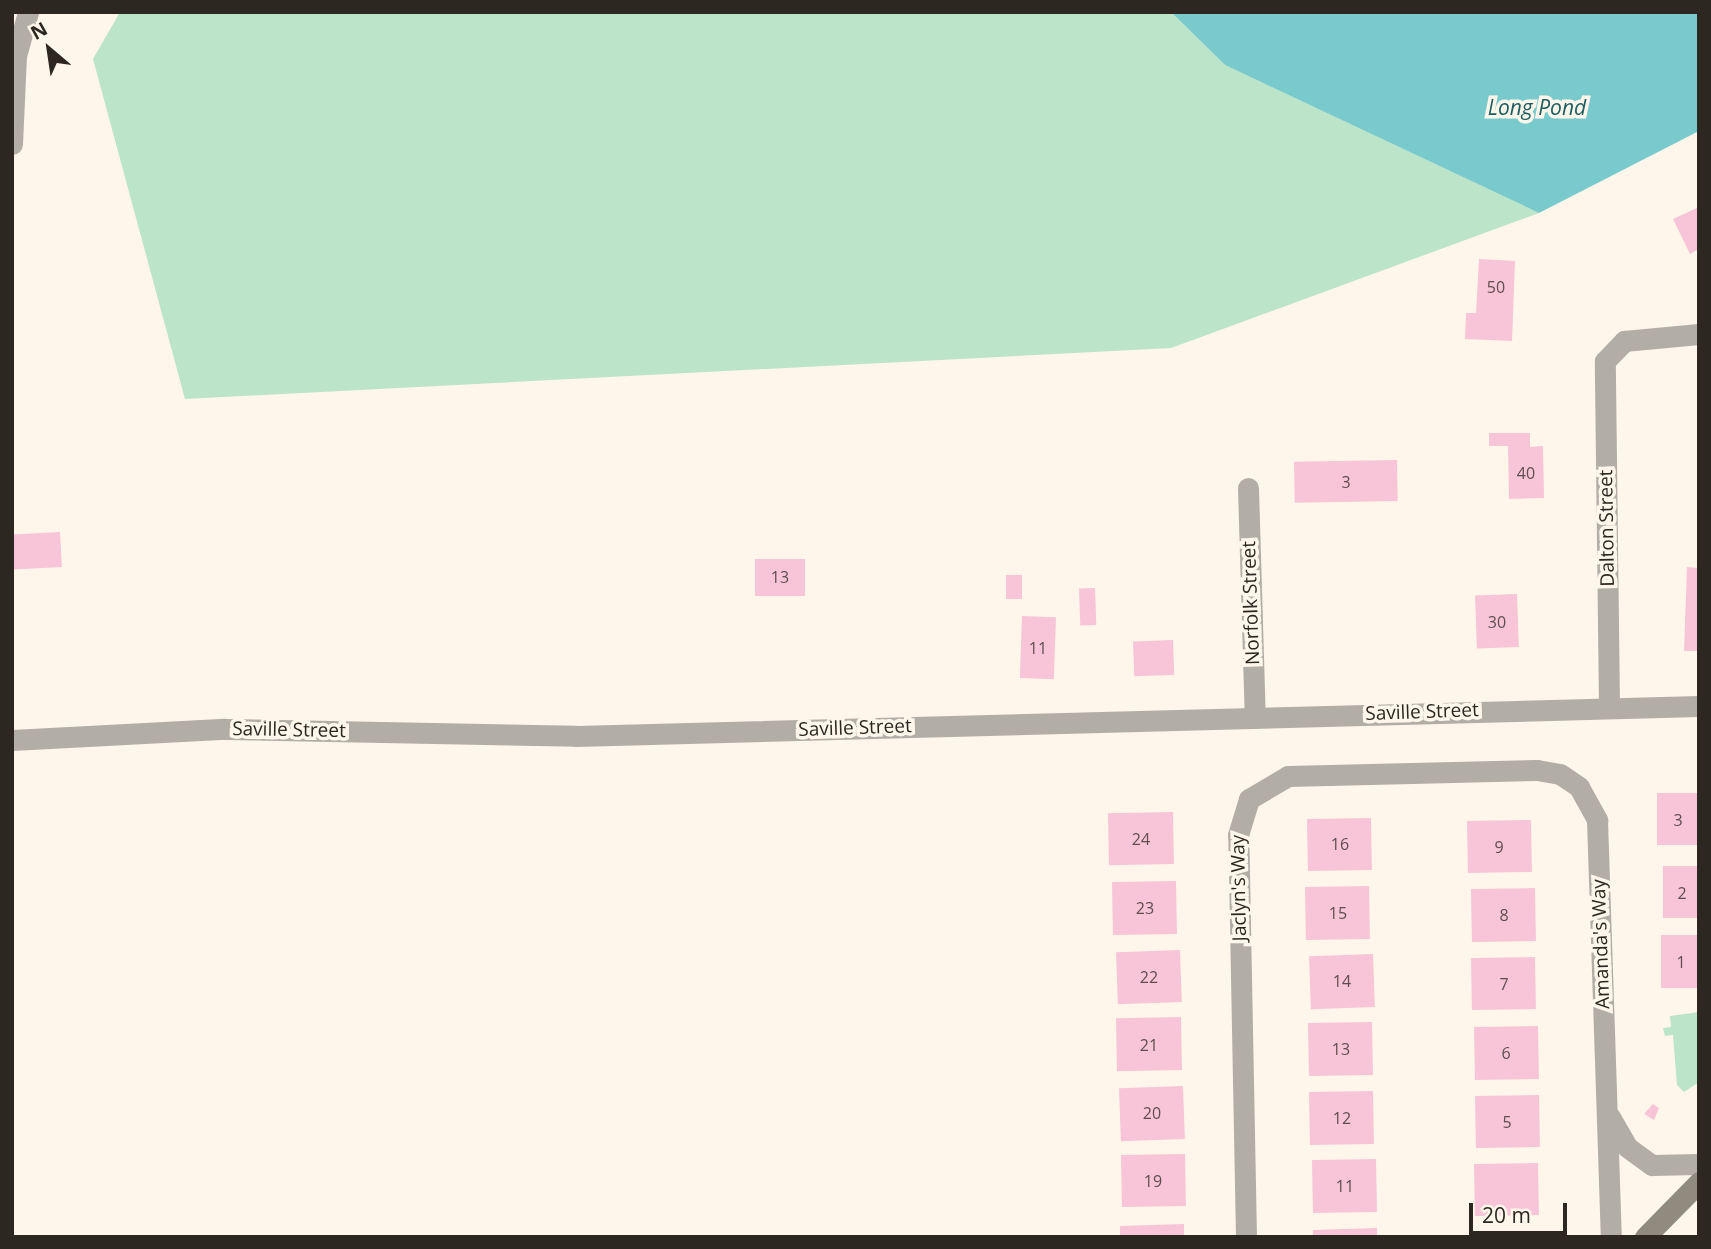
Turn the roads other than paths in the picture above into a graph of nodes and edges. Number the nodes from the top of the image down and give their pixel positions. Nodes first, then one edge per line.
1 (29, 12) edge
2 (12, 144) edge
3 (1699, 334) edge
4 (1248, 488) dead end
5 (1609, 706) junction
6 (1699, 706) edge
7 (1255, 718) junction
8 (12, 740) edge
9 (1579, 787) joint
10 (1606, 1106) junction
11 (1699, 1164) edge
12 (1699, 1182) edge
13 (1245, 1237) edge
14 (1611, 1237) edge
15 (1645, 1237) edge

1 - 2 street
3 - 5 street, Dalton Street
4 - 7 street, Norfolk Street
5 - 6 street, Saville Street
5 - 7 street, Saville Street
7 - 8 street, Saville Street
9 - 10 street, Amanda's Way
9 - 13 street, Jaclyn's Way
10 - 11 street, Amanda's Way
10 - 14 street, Amanda's Way
12 - 15 street

